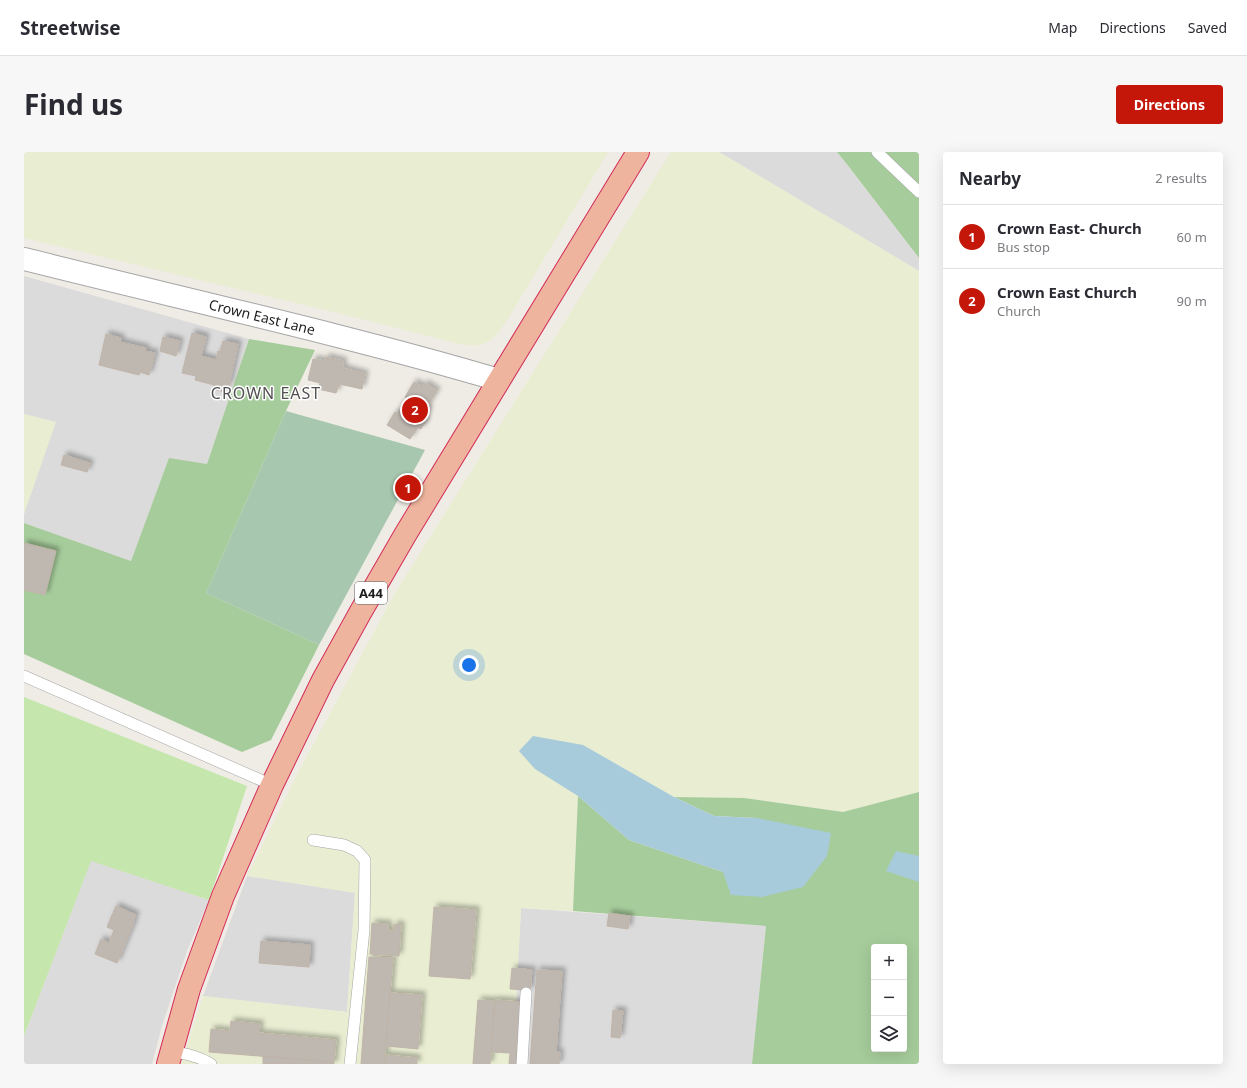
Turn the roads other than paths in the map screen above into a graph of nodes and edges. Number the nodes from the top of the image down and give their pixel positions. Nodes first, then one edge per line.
1 (638, 152) edge
2 (877, 152) edge
3 (919, 192) edge
4 (24, 259) edge
5 (500, 380) junction
6 (24, 676) edge
7 (272, 785) junction
8 (313, 840) dead end
9 (526, 993) dead end
10 (169, 1057) edge
11 (212, 1064) edge
12 (350, 1064) edge
13 (522, 1064) edge

1 - 5 highway, A44
2 - 3 lane
4 - 5 street, Crown East Lane
5 - 7 highway, A44
6 - 7 lane
7 - 10 highway, A44
8 - 12 lane
9 - 13 lane
10 - 11 lane

